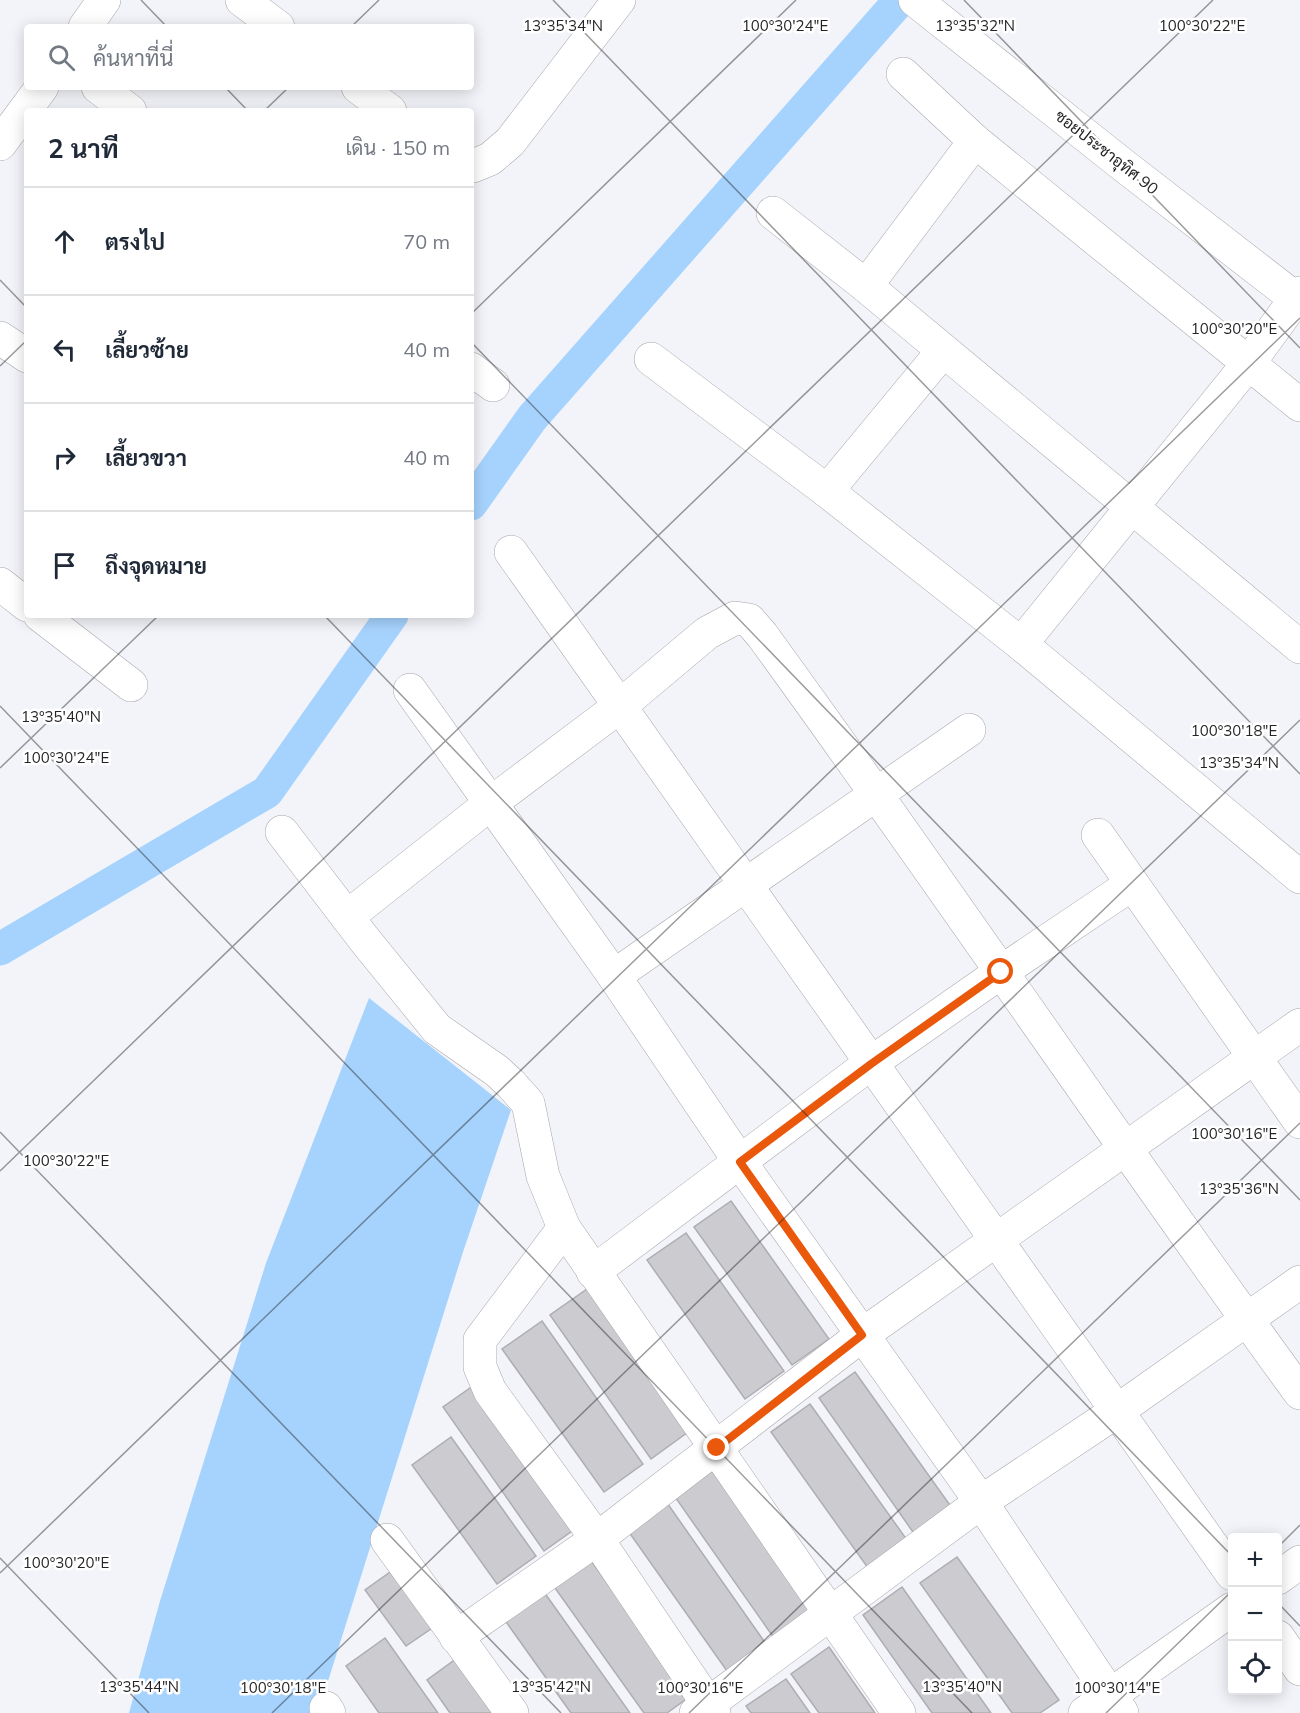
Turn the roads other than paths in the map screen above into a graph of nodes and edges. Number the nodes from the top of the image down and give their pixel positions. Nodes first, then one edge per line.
1 (104, 0) edge
2 (242, 0) edge
3 (619, 0) edge
4 (927, 9) edge
5 (87, 24) edge
6 (274, 24) edge
7 (903, 74) dead end
8 (40, 90) edge
9 (102, 90) edge
10 (362, 90) edge
11 (27, 108) edge
12 (126, 108) edge
13 (386, 108) edge
14 (24, 111) edge
15 (975, 141) junction
16 (0, 144) edge
17 (474, 166) edge
18 (773, 213) dead end
19 (866, 286) junction
20 (1299, 298) edge
21 (0, 338) edge
22 (943, 351) junction
23 (24, 354) edge
24 (651, 359) dead end
25 (1248, 364) junction
26 (1300, 405) edge
27 (827, 491) junction
28 (1131, 507) junction
29 (511, 552) dead end
30 (0, 584) edge
31 (24, 603) edge
32 (44, 618) edge
33 (1021, 644) junction
34 (1300, 647) edge
35 (131, 685) dead end
36 (410, 690) dead end
37 (620, 706) junction
38 (969, 730) dead end
39 (877, 793) junction
40 (491, 803) junction
41 (282, 832) dead end
42 (1098, 835) dead end
43 (1300, 877) edge
44 (1132, 884) junction
45 (745, 885) junction
46 (347, 917) junction
47 (1001, 972) junction
48 (614, 976) junction
49 (1300, 1025) edge
50 (1254, 1057) junction
51 (871, 1064) junction
52 (1300, 1122) edge
53 (1124, 1149) junction
54 (740, 1162) junction
55 (564, 1228) junction
56 (996, 1239) junction
57 (593, 1272) junction
58 (1300, 1282) edge
59 (1246, 1319) junction
60 (862, 1335) junction
61 (1300, 1393) edge
62 (1118, 1411) junction
63 (717, 1448) junction
64 (981, 1502) junction
65 (597, 1539) junction
66 (387, 1540) dead end
67 (1300, 1562) edge
68 (1228, 1567) edge
69 (1282, 1575) edge
70 (830, 1613) junction
71 (1228, 1613) edge
72 (456, 1637) junction
73 (1281, 1641) edge
74 (1300, 1669) edge
75 (1105, 1707) edge
76 (706, 1710) edge
77 (512, 1713) edge
78 (899, 1713) edge

1 - 5 street
2 - 6 street
3 - 17 street
4 - 20 street, ซอยประชาอุทิศ 90
7 - 15 street
8 - 11 street
9 - 12 street
10 - 13 street
14 - 16 street
15 - 19 street
15 - 25 street
18 - 19 street
19 - 22 street
20 - 25 street
21 - 23 street
22 - 27 street
22 - 28 street
24 - 27 street
25 - 26 street
25 - 28 street
27 - 33 street
28 - 33 street
28 - 34 street
29 - 37 street
30 - 31 street
32 - 35 street
33 - 43 street
36 - 40 street
37 - 39 street
37 - 40 street
37 - 45 street
38 - 39 street
39 - 45 street
39 - 47 street
40 - 46 street
40 - 48 street
41 - 46 street
42 - 44 street
44 - 47 street
44 - 50 street
45 - 48 street
45 - 51 street
46 - 55 street
47 - 51 street
47 - 53 street
48 - 54 street
49 - 50 street
50 - 52 street
50 - 53 street
51 - 54 street
51 - 56 street
53 - 56 street
53 - 59 street
54 - 57 street
54 - 60 street
55 - 57 street
55 - 65 street
56 - 60 street
56 - 62 street
57 - 63 street
58 - 59 street
59 - 61 street
59 - 62 street
60 - 63 street
60 - 64 street
62 - 64 street
62 - 68 street
63 - 65 street
63 - 70 street
64 - 70 street
64 - 75 street
65 - 72 street
65 - 76 street
66 - 72 street
67 - 69 street
70 - 76 street
70 - 78 street
71 - 75 street
72 - 77 street
73 - 74 street

